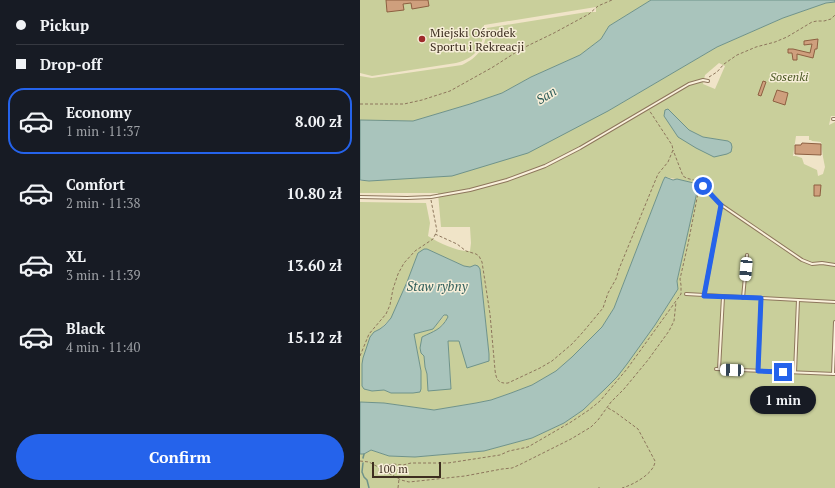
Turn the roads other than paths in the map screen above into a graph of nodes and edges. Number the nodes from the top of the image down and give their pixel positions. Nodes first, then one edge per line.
1 (708, 81) dead end
2 (703, 186) dead end
3 (360, 197) edge
4 (721, 205) junction
5 (747, 255) dead end
6 (835, 265) edge
7 (686, 294) dead end
8 (704, 296) junction
9 (723, 296) junction
10 (743, 298) junction
11 (761, 298) junction
12 (798, 300) junction
13 (835, 302) edge
14 (835, 322) edge
15 (758, 371) junction
16 (795, 372) junction
17 (834, 374) edge

1 - 3 lane
2 - 4 lane
4 - 6 lane
4 - 8 lane
5 - 10 lane
7 - 8 lane
8 - 9 lane
9 - 10 lane
9 - 15 lane
10 - 11 lane
11 - 12 lane
11 - 15 lane
12 - 13 lane
12 - 16 lane
14 - 17 lane
15 - 16 lane
16 - 17 lane

